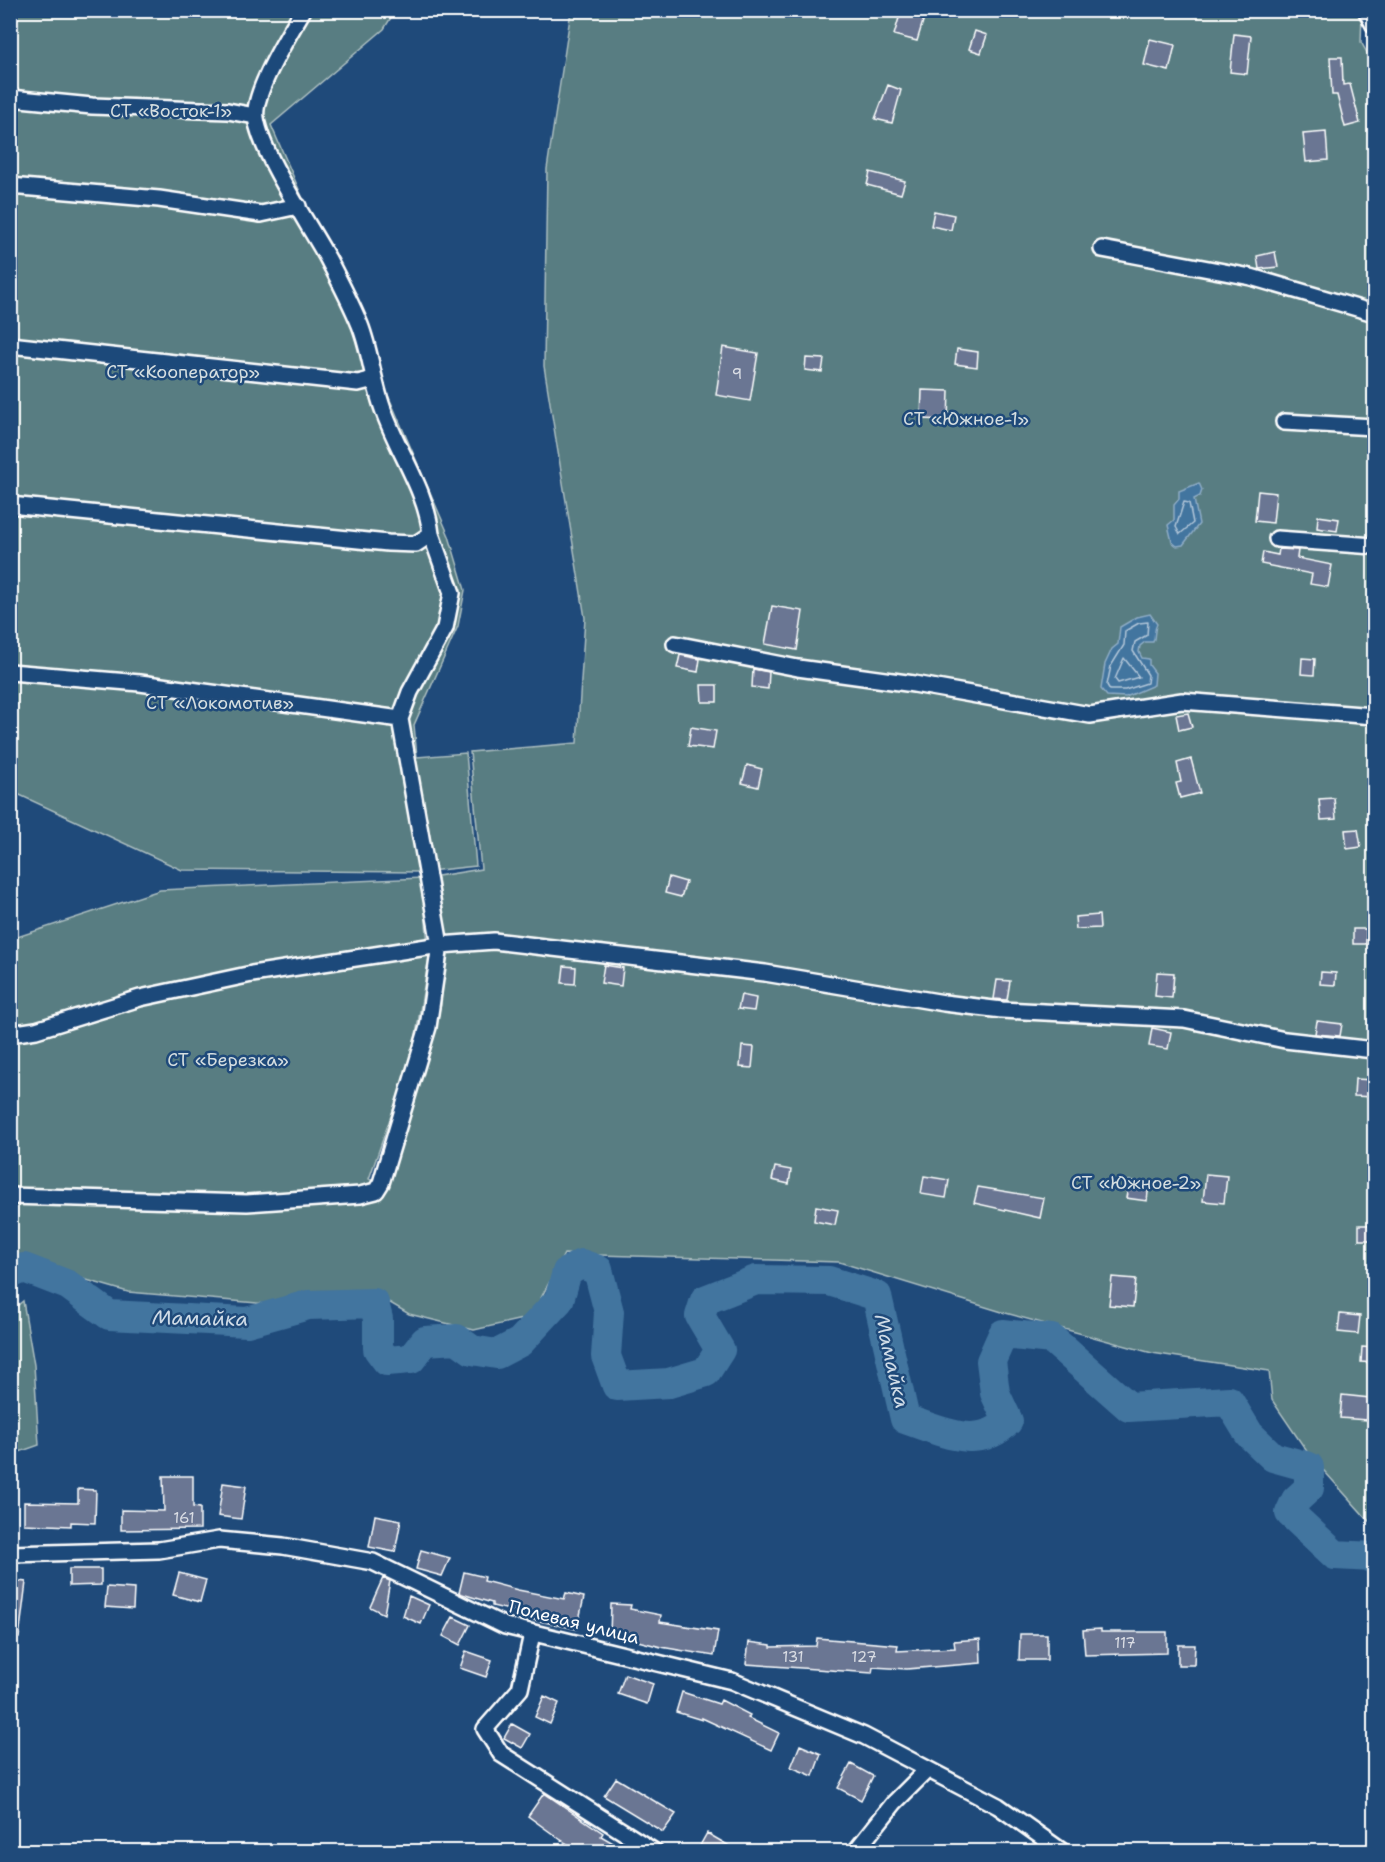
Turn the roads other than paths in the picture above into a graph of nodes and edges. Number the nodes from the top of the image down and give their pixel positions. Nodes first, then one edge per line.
1 (303, 10) edge
2 (1366, 10) edge
3 (1374, 25) edge
4 (10, 99) edge
5 (255, 116) junction
6 (10, 186) edge
7 (298, 206) junction
8 (1102, 249) dead end
9 (1374, 313) edge
10 (10, 345) edge
11 (374, 379) junction
12 (1284, 422) dead end
13 (1374, 428) edge
14 (10, 505) edge
15 (431, 534) junction
16 (1277, 539) dead end
17 (1374, 546) edge
18 (675, 644) dead end
19 (10, 672) edge
20 (1374, 716) edge
21 (400, 719) junction
22 (440, 945) junction
23 (10, 1034) edge
24 (1374, 1050) edge
25 (10, 1196) edge
26 (10, 1554) edge
27 (532, 1634) junction
28 (927, 1770) junction
29 (655, 1851) edge
30 (855, 1851) edge
31 (1063, 1851) edge

1 - 5 street
2 - 3 street
4 - 5 street
5 - 7 street
6 - 7 street
7 - 11 street
8 - 9 street
10 - 11 street
11 - 15 street
12 - 13 street
14 - 15 street
15 - 21 street
16 - 17 street
18 - 20 street
19 - 21 street
21 - 22 street
22 - 23 street
22 - 24 street
22 - 25 street
26 - 27 street, Полевая улица
27 - 28 street, Полевая улица
27 - 29 street
28 - 30 street
28 - 31 street, Полевая улица

